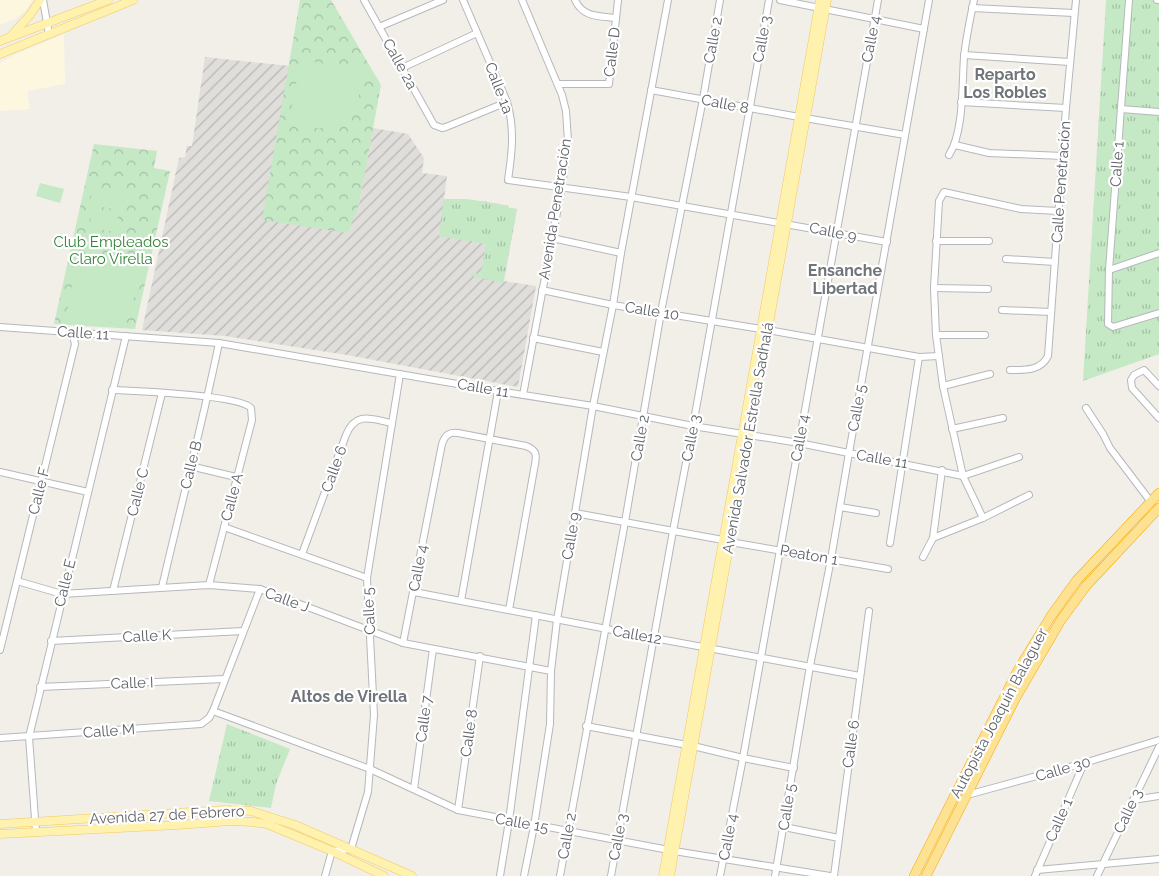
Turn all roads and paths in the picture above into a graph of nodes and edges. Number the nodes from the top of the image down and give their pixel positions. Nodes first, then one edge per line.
1 (42, 0) edge
2 (108, 0) edge
3 (133, 0) edge
4 (364, 0) edge
5 (443, 0) edge
6 (463, 0) edge
7 (522, 0) edge
8 (575, 0) edge
9 (618, 0) edge
10 (668, 0) edge
11 (720, 0) edge
12 (769, 0) edge
13 (780, 0) edge
14 (827, 0) edge
15 (878, 0) edge
16 (929, 0) edge
17 (974, 0) edge
18 (1076, 0) edge
19 (1129, 0) edge
20 (821, 5) edge
21 (972, 8) junction
22 (1074, 13) junction
23 (616, 18) junction
24 (875, 18) junction
25 (47, 24) junction
26 (379, 27) junction
27 (924, 29) junction
28 (477, 33) junction
29 (49, 34) junction
30 (10, 38) junction
31 (0, 41) edge
32 (1, 54) edge
33 (964, 55) junction
34 (1070, 62) junction
35 (402, 68) junction
36 (558, 84) junction
37 (651, 90) junction
38 (703, 99) junction
39 (507, 102) junction
40 (961, 102) junction
41 (750, 108) junction
42 (1066, 108) junction
43 (1121, 109) junction
44 (1159, 112) edge
45 (802, 118) junction
46 (854, 126) junction
47 (905, 135) junction
48 (955, 145) junction
49 (949, 155) dead end
50 (1063, 156) junction
51 (508, 180) joint
52 (562, 186) junction
53 (631, 196) junction
54 (682, 206) junction
55 (1058, 211) junction
56 (730, 214) junction
57 (783, 223) junction
58 (836, 232) junction
59 (552, 238) junction
60 (936, 241) junction
61 (989, 241) dead end
62 (887, 242) junction
63 (621, 253) junction
64 (1159, 254) edge
65 (1006, 259) dead end
66 (1055, 262) junction
67 (1109, 270) junction
68 (934, 288) junction
69 (988, 289) dead end
70 (542, 290) junction
71 (613, 305) junction
72 (1002, 310) dead end
73 (660, 312) junction
74 (1051, 312) junction
75 (1159, 313) edge
76 (712, 320) junction
77 (0, 327) edge
78 (764, 330) junction
79 (72, 332) junction
80 (936, 335) junction
81 (985, 335) dead end
82 (126, 336) junction
83 (533, 338) junction
84 (818, 338) junction
85 (219, 343) junction
86 (868, 347) junction
87 (603, 352) junction
88 (939, 356) junction
89 (919, 357) junction
90 (1010, 370) dead end
91 (400, 374) junction
92 (990, 374) dead end
93 (943, 386) junction
94 (1159, 386) edge
95 (112, 390) junction
96 (498, 391) junction
97 (162, 392) junction
98 (523, 395) junction
99 (208, 397) junction
100 (593, 406) junction
101 (1086, 408) dead end
102 (644, 416) junction
103 (1003, 418) dead end
104 (1159, 418) edge
105 (392, 423) junction
106 (693, 426) junction
107 (952, 429) junction
108 (745, 434) junction
109 (490, 439) junction
110 (799, 444) junction
111 (849, 453) junction
112 (1019, 457) dead end
113 (902, 463) junction
114 (190, 466) junction
115 (942, 470) junction
116 (0, 472) edge
117 (963, 476) junction
118 (236, 477) junction
119 (42, 482) junction
120 (88, 492) junction
121 (1159, 493) edge
122 (1029, 495) dead end
123 (1150, 502) junction
124 (840, 508) junction
125 (1159, 508) edge
126 (575, 513) junction
127 (876, 513) dead end
128 (983, 518) junction
129 (625, 522) junction
130 (224, 527) junction
131 (673, 531) junction
132 (932, 538) junction
133 (726, 541) junction
134 (890, 543) dead end
135 (779, 550) junction
136 (302, 554) junction
137 (923, 557) dead end
138 (832, 559) junction
139 (888, 569) dead end
140 (367, 578) junction
141 (18, 582) junction
142 (209, 585) junction
143 (162, 587) junction
144 (260, 590) junction
145 (113, 591) junction
146 (414, 592) junction
147 (62, 594) junction
148 (461, 601) junction
149 (509, 610) junction
150 (869, 611) dead end
151 (536, 615) junction
152 (557, 620) junction
153 (606, 629) junction
154 (243, 631) junction
155 (370, 631) junction
156 (654, 638) junction
157 (51, 641) junction
158 (404, 643) junction
159 (708, 647) junction
160 (433, 648) junction
161 (0, 650) edge
162 (480, 656) junction
163 (759, 658) junction
164 (529, 666) junction
165 (810, 666) junction
166 (551, 671) junction
167 (860, 676) junction
168 (224, 679) junction
169 (40, 687) junction
170 (213, 711) junction
171 (586, 726) junction
172 (29, 737) junction
173 (637, 737) junction
174 (0, 738) edge
175 (1159, 740) edge
176 (690, 746) junction
177 (1159, 747) edge
178 (742, 758) junction
179 (1084, 763) junction
180 (794, 768) junction
181 (370, 769) junction
182 (414, 789) junction
183 (967, 795) junction
184 (1159, 796) edge
185 (1133, 800) junction
186 (458, 810) junction
187 (508, 821) junction
188 (36, 822) junction
189 (0, 824) edge
190 (534, 826) junction
191 (784, 827) junction
192 (568, 830) junction
193 (36, 832) junction
194 (0, 834) edge
195 (839, 838) junction
196 (618, 841) junction
197 (351, 849) junction
198 (332, 851) junction
199 (671, 851) junction
200 (723, 859) junction
201 (1159, 859) edge
202 (1102, 864) junction
203 (777, 867) junction
204 (1036, 873) edge
205 (325, 876) edge
206 (384, 876) edge
207 (412, 876) edge
208 (500, 876) edge
209 (524, 876) edge
210 (560, 876) edge
211 (611, 876) edge
212 (663, 876) edge
213 (670, 876) edge
214 (720, 876) edge
215 (775, 876) edge
216 (830, 876) edge
217 (834, 876) edge
218 (914, 876) edge
219 (926, 876) edge
220 (1097, 876) edge

1 - 25 street
1 - 30 main road
2 - 25 main road
3 - 29 main road
4 - 26 street, Calle 2a
5 - 26 street
6 - 28 street, Calle 1a
7 - 36 street, Avenida Penetración
8 - 23 street
9 - 23 street, Calle D
10 - 37 street, Calle 9
11 - 38 street, Calle 2
12 - 41 street, Calle 3
13 - 20 street
14 - 20 main road, Avenida Salvador Estrella Sadhalá
15 - 24 street, Calle 4
16 - 27 street, Calle 5
17 - 21 street
18 - 22 street, Calle Penetración
19 - 43 street, Calle 1
20 - 24 street
20 - 45 main road, Avenida Salvador Estrella Sadhalá
21 - 22 street
21 - 33 street
22 - 34 street, Calle Penetración
23 - 36 street, Calle D
24 - 27 street
24 - 46 street, Calle 4
25 - 29 street
25 - 30 main road
26 - 35 street, Calle 2a
27 - 47 street, Calle 5
28 - 35 street
28 - 39 street, Calle 1a
29 - 32 main road
30 - 31 main road
33 - 34 street
33 - 40 street
34 - 42 street, Calle Penetración
35 - 39 street, Calle 2a
36 - 52 street, Avenida Penetración
37 - 38 street, Calle 8
37 - 53 street, Calle 9
38 - 41 street, Calle 8
38 - 54 street, Calle 2
39 - 51 street, Calle 1a
40 - 42 street
40 - 48 street
41 - 45 street, Calle 8
41 - 56 street, Calle 3
42 - 50 street, Calle Penetración
43 - 44 street
43 - 67 street, Calle 1
45 - 46 street, Calle 8
45 - 57 main road, Avenida Salvador Estrella Sadhalá
46 - 47 street, Calle 8
46 - 58 street, Calle 4
47 - 62 street, Calle 5
48 - 49 street
48 - 50 street
50 - 55 street, Calle Penetración
51 - 52 street, Calle 9
52 - 53 street, Calle 9
52 - 59 street, Avenida Penetración
53 - 54 street, Calle 9
53 - 63 street, Calle 9
54 - 56 street, Calle 9
54 - 73 street, Calle 2
55 - 60 street
55 - 66 street, Calle Penetración
56 - 57 street, Calle 9
56 - 76 street, Calle 3
57 - 58 street, Calle 9
57 - 78 main road, Avenida Salvador Estrella Sadhalá
58 - 62 street, Calle 9
58 - 84 street, Calle 4
59 - 63 street
59 - 70 street, Avenida Penetración
60 - 61 street
60 - 68 street
62 - 86 street, Calle 5
63 - 71 street, Calle 9
64 - 67 street
65 - 66 street
66 - 74 street, Calle Penetración
67 - 75 street, Calle 1
68 - 69 street
68 - 80 street
70 - 71 street, Calle 10
70 - 83 street, Avenida Penetración
71 - 73 street, Calle 10
71 - 87 street, Calle 9
72 - 74 street
73 - 76 street, Calle 10
73 - 102 street, Calle 2
74 - 90 street, Calle Penetración
76 - 78 street, Calle 10
76 - 106 street, Calle 3
77 - 79 street, Calle 11
78 - 84 street, Calle 10
78 - 108 main road, Avenida Salvador Estrella Sadhalá
79 - 82 street, Calle 11
79 - 119 street, Calle F
80 - 81 street
80 - 88 street
82 - 85 street, Calle 11
82 - 95 street, Calle E
83 - 87 street
83 - 98 street, Avenida Penetración
84 - 86 street, Calle 10
84 - 110 street, Calle 4
85 - 91 street, Calle 11
85 - 99 street, Calle B
86 - 89 street, Calle 10
86 - 111 street, Calle 5
87 - 100 street, Calle 9
88 - 89 street, Calle 10
88 - 93 street
89 - 113 street
91 - 96 street, Calle 11
91 - 105 street, Calle 5
92 - 93 street
93 - 107 street
94 - 104 street
95 - 97 street
95 - 120 street, Calle E
96 - 98 street, Calle 11
96 - 109 street
97 - 99 street
97 - 145 street, Calle C
98 - 100 street, Calle 11
99 - 114 street, Calle B
99 - 118 street, Calle A
100 - 102 street, Calle 11
100 - 126 street, Calle 9
101 - 123 street
102 - 106 street, Calle 11
102 - 129 street, Calle 2
103 - 107 street
105 - 136 street, Calle 6
105 - 140 street, Calle 5
106 - 108 street, Calle 11
106 - 131 street, Calle 3
107 - 117 street
108 - 110 street, Calle 11
108 - 133 main road, Avenida Salvador Estrella Sadhalá
109 - 146 street, Calle 4
109 - 148 street
109 - 149 street
110 - 111 street, Calle 11
110 - 135 street, Calle 4
111 - 113 street, Calle 11
111 - 124 street, Calle 5
112 - 117 street
113 - 115 street, Calle 11
113 - 134 street
114 - 118 street
114 - 143 street, Calle B
115 - 117 street, Calle 11
115 - 132 street
116 - 119 street
117 - 128 street
118 - 130 street, Calle A
119 - 120 street
119 - 141 street, Calle F
120 - 147 street, Calle E
121 - 123 highway, Autopista Joaquín Balaguer
122 - 128 street
123 - 218 highway, Autopista Joaquín Balaguer
124 - 127 street
124 - 138 street, Calle 5
125 - 183 highway, Autopista Joaquín Balaguer
126 - 129 street, Peaton 1
126 - 152 street, Calle 9
128 - 132 street
129 - 131 street, Peaton 1
129 - 153 street, Calle 2
130 - 136 street
130 - 142 street, Calle A
131 - 133 street, Peaton 1
131 - 156 street, Calle 3
132 - 137 street
133 - 135 street, Peaton 1
133 - 159 main road, Avenida Salvador Estrella Sadhalá
135 - 138 street, Peaton 1
135 - 163 street, Calle 4
136 - 140 street
138 - 139 street, Peaton 1
138 - 165 street, Calle 5
140 - 155 street, Calle 5
141 - 147 street, Calle J
141 - 161 street, Calle F
142 - 143 street, Calle J
142 - 144 street, Calle J
143 - 145 street, Calle J
144 - 154 street
144 - 155 street, Calle J
145 - 147 street, Calle J
146 - 148 street, Calle12
146 - 158 street, Calle 4
147 - 157 street, Calle E
148 - 149 street, Calle12
149 - 151 street, Calle12
150 - 167 street, Calle 6
151 - 152 street, Calle12
151 - 164 street
152 - 153 street, Calle12
152 - 166 street, Calle 9
153 - 156 street, Calle12
153 - 171 street, Calle 2
154 - 157 street, Calle K
154 - 168 street
155 - 158 street, Calle J
155 - 181 street, Calle 5
156 - 159 street, Calle12
156 - 173 street, Calle 3
157 - 169 street, Calle E
158 - 160 street, Calle J
159 - 163 street, Calle12
159 - 176 main road, Avenida Salvador Estrella Sadhalá
160 - 162 street, Calle J
160 - 182 street, Calle 7
162 - 164 street, Calle J
162 - 186 street, Calle 8
163 - 165 street, Calle12
163 - 178 street, Calle 4
164 - 166 street, Calle J
164 - 187 street
165 - 167 street, Calle12
165 - 180 street, Calle 5
166 - 190 street, Calle 9
167 - 195 street, Calle 6
168 - 169 street, Calle I
168 - 170 street
169 - 172 street, Calle E
170 - 172 street, Calle M
170 - 181 street
171 - 173 street
171 - 192 street, Calle 2
172 - 174 street, Calle M
172 - 188 street, Calle E
173 - 176 street
173 - 196 street, Calle 3
175 - 179 street, Calle 30
176 - 178 street
176 - 199 main road, Avenida Salvador Estrella Sadhalá
177 - 185 street, Calle 3
178 - 180 street
178 - 200 street, Calle 4
179 - 183 street, Calle 30
179 - 204 street, Calle 1
180 - 191 street, Calle 5
181 - 182 street, Calle 15
181 - 197 street, Calle 5
182 - 186 street, Calle 15
183 - 219 highway, Autopista Joaquín Balaguer
184 - 185 street
185 - 202 street, Calle 3
186 - 187 street, Calle 15
187 - 190 street, Calle 15
187 - 208 street
188 - 189 main road, Avenida 27 de Febrero
188 - 193 street, Calle E
188 - 197 main road, Avenida 27 de Febrero
190 - 192 street, Calle 15
190 - 209 street, Calle 9
191 - 195 street
191 - 203 street, Calle 5
192 - 196 street, Calle 15
192 - 210 street, Calle 2
193 - 194 main road, Avenida 27 de Febrero
193 - 198 main road, Avenida 27 de Febrero
195 - 217 street, Calle 6
196 - 199 street, Calle 15
196 - 211 street, Calle 3
197 - 198 street
197 - 207 main road, Avenida 27 de Febrero
198 - 205 street
198 - 206 main road, Avenida 27 de Febrero
199 - 200 street, Calle 15
199 - 212 main road, Avenida Salvador Estrella Sadhalá
199 - 213 main road, Avenida Salvador Estrella Sadhalá
200 - 203 street, Calle 15
200 - 214 street, Calle 4
201 - 202 street
202 - 204 street
202 - 220 street, Calle 3
203 - 215 street, Calle 5
203 - 216 street, Calle 15

